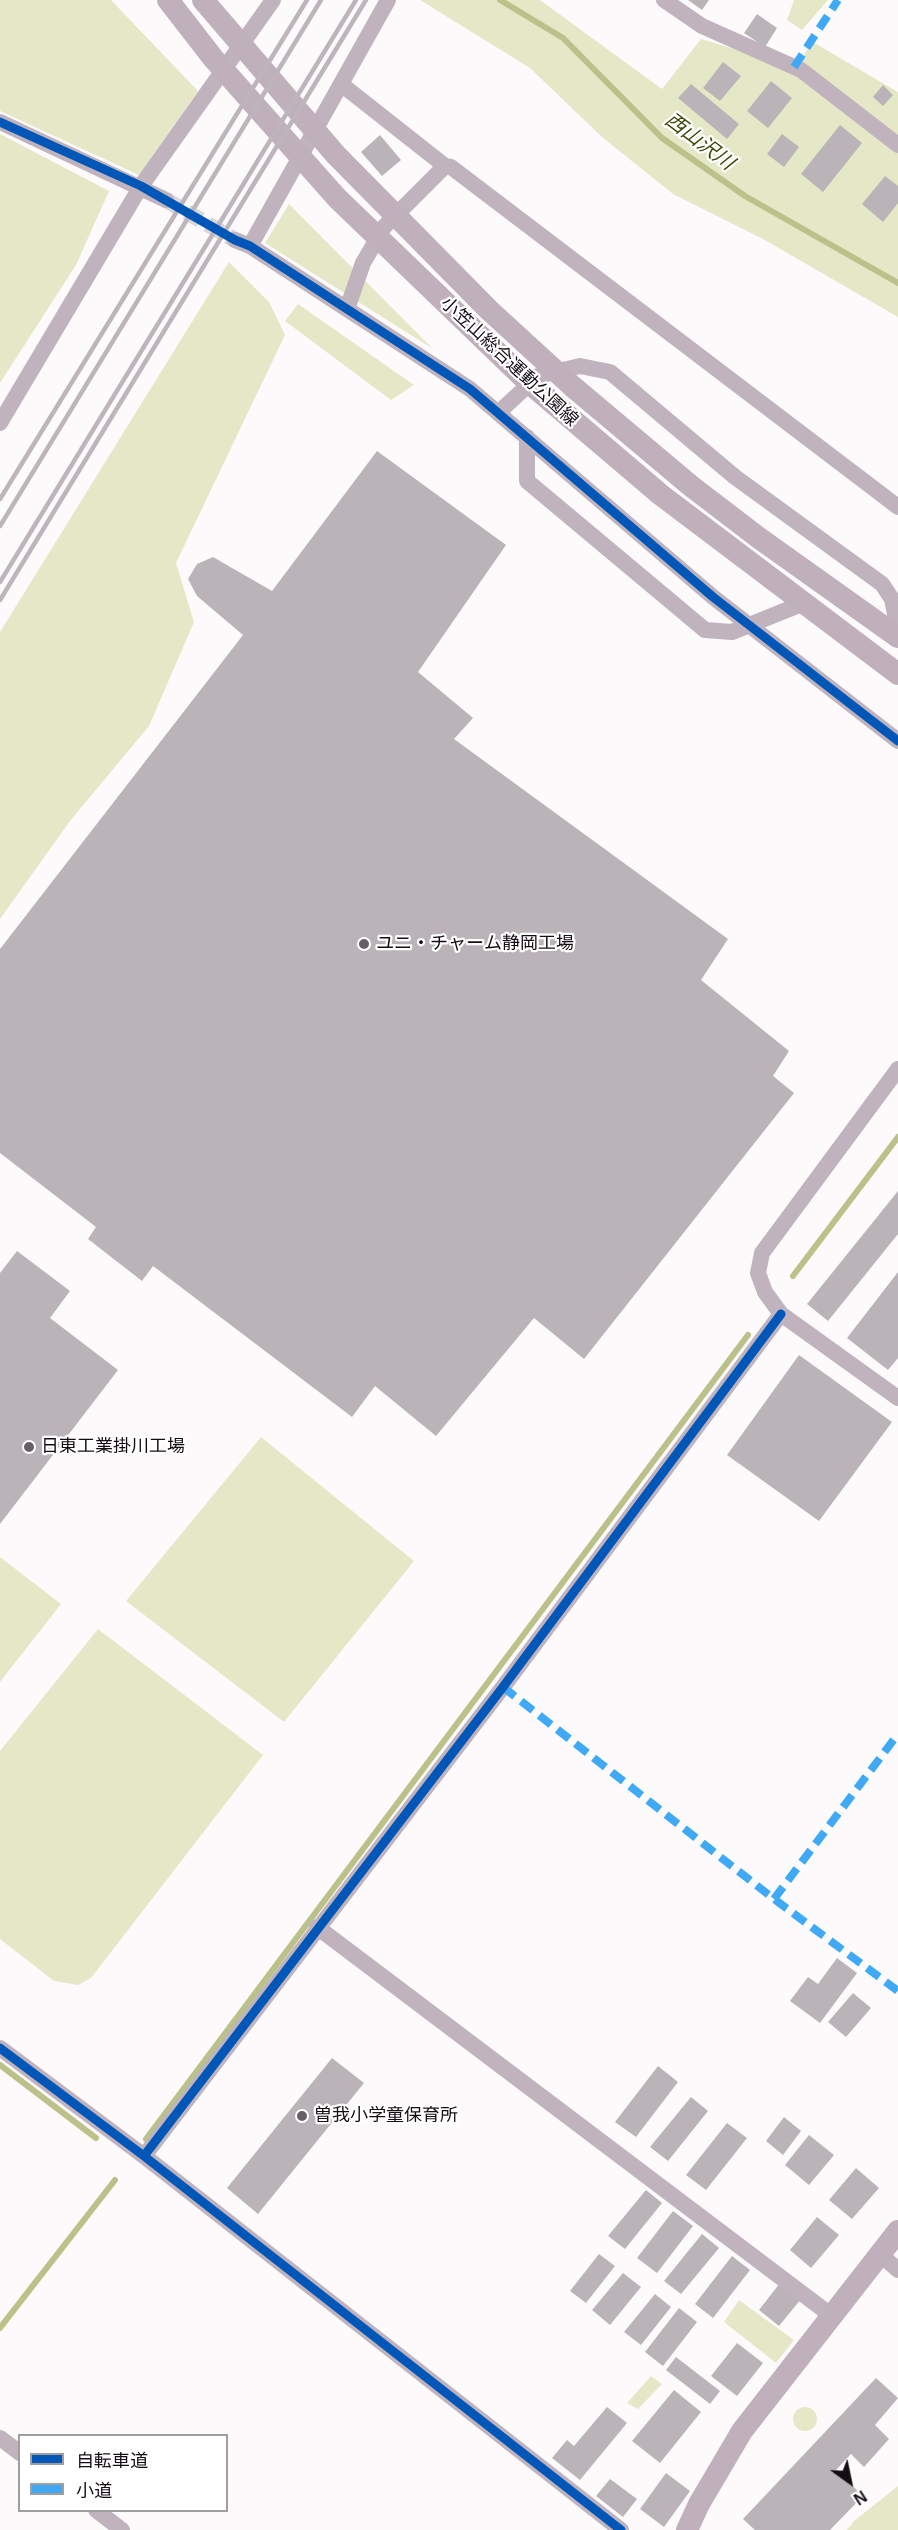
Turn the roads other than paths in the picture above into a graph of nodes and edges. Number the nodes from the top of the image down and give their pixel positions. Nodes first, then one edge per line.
1 (168, 0) edge
2 (203, 0) edge
3 (273, 0) edge
4 (388, 0) edge
5 (664, 0) edge
6 (341, 84) junction
7 (0, 122) edge
8 (898, 146) edge
9 (445, 166) junction
10 (141, 186) junction
11 (166, 200) tunnel mouth
12 (347, 309) junction
13 (498, 413) junction
14 (0, 423) edge
15 (527, 437) junction
16 (898, 507) edge
17 (804, 603) junction
18 (898, 630) edge
19 (898, 638) edge
20 (898, 674) edge
21 (898, 741) edge
22 (898, 1069) edge
23 (781, 1314) junction
24 (898, 1398) edge
25 (317, 1927) junction
26 (0, 2048) edge
27 (144, 2156) junction
28 (898, 2231) edge
29 (880, 2254) junction
30 (898, 2270) edge
31 (832, 2316) junction
32 (0, 2438) edge
33 (18, 2452) edge
34 (97, 2512) edge
35 (122, 2530) edge
36 (621, 2530) edge
37 (687, 2530) edge

1 - 17 main road, 小笠山総合運動公園線
2 - 19 main road, 小笠山総合運動公園線
3 - 10 street
4 - 6 street
5 - 8 street
6 - 9 street
6 - 12 street
7 - 10 street
9 - 12 street
9 - 16 street
10 - 11 street
10 - 14 street
12 - 13 street
13 - 15 street
13 - 18 street
15 - 17 street
15 - 21 street
17 - 20 main road, 小笠山総合運動公園線
22 - 23 street
23 - 24 street
23 - 25 street
25 - 27 street
25 - 31 street
26 - 27 street
27 - 36 street
28 - 29 main road
29 - 30 street
29 - 31 main road
31 - 37 main road
32 - 33 street
34 - 35 street

